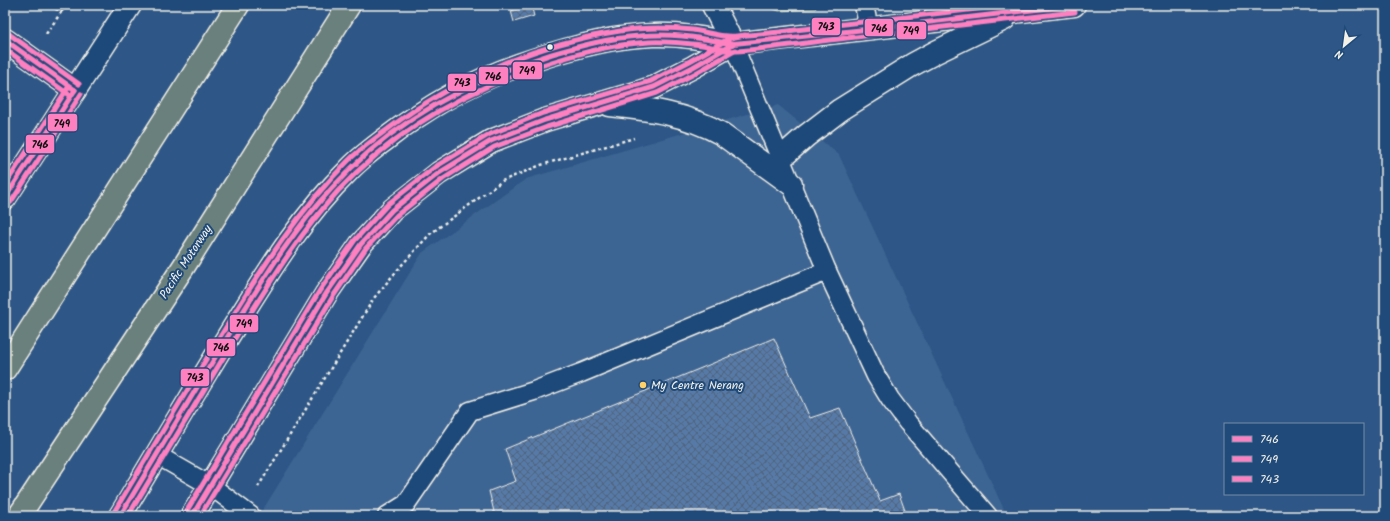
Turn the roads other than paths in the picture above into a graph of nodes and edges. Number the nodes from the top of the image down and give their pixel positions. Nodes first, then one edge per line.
1 (130, 5) edge
2 (238, 5) edge
3 (349, 5) edge
4 (713, 5) edge
5 (864, 5) edge
6 (1074, 5) edge
7 (1028, 9) edge
8 (868, 29) junction
9 (5, 40) edge
10 (733, 44) junction
11 (75, 90) junction
12 (599, 104) junction
13 (781, 158) junction
14 (791, 184) junction
15 (5, 198) edge
16 (827, 271) junction
17 (5, 369) edge
18 (157, 455) junction
19 (211, 486) junction
20 (247, 513) edge
21 (19, 516) edge
22 (120, 516) edge
23 (192, 516) edge
24 (387, 516) edge
25 (988, 516) edge

1 - 11 main road
2 - 17 highway
3 - 21 highway, Pacific Motorway
4 - 10 main road
5 - 8 lane
6 - 7 main road
7 - 8 main road
7 - 13 main road
8 - 10 main road
9 - 11 main road
10 - 12 main road
10 - 13 lane
10 - 18 main road
11 - 15 main road
12 - 14 main road
12 - 19 main road
13 - 14 lane
14 - 16 lane
16 - 24 lane
16 - 25 lane
18 - 19 lane
18 - 22 main road
19 - 20 lane
19 - 23 main road

